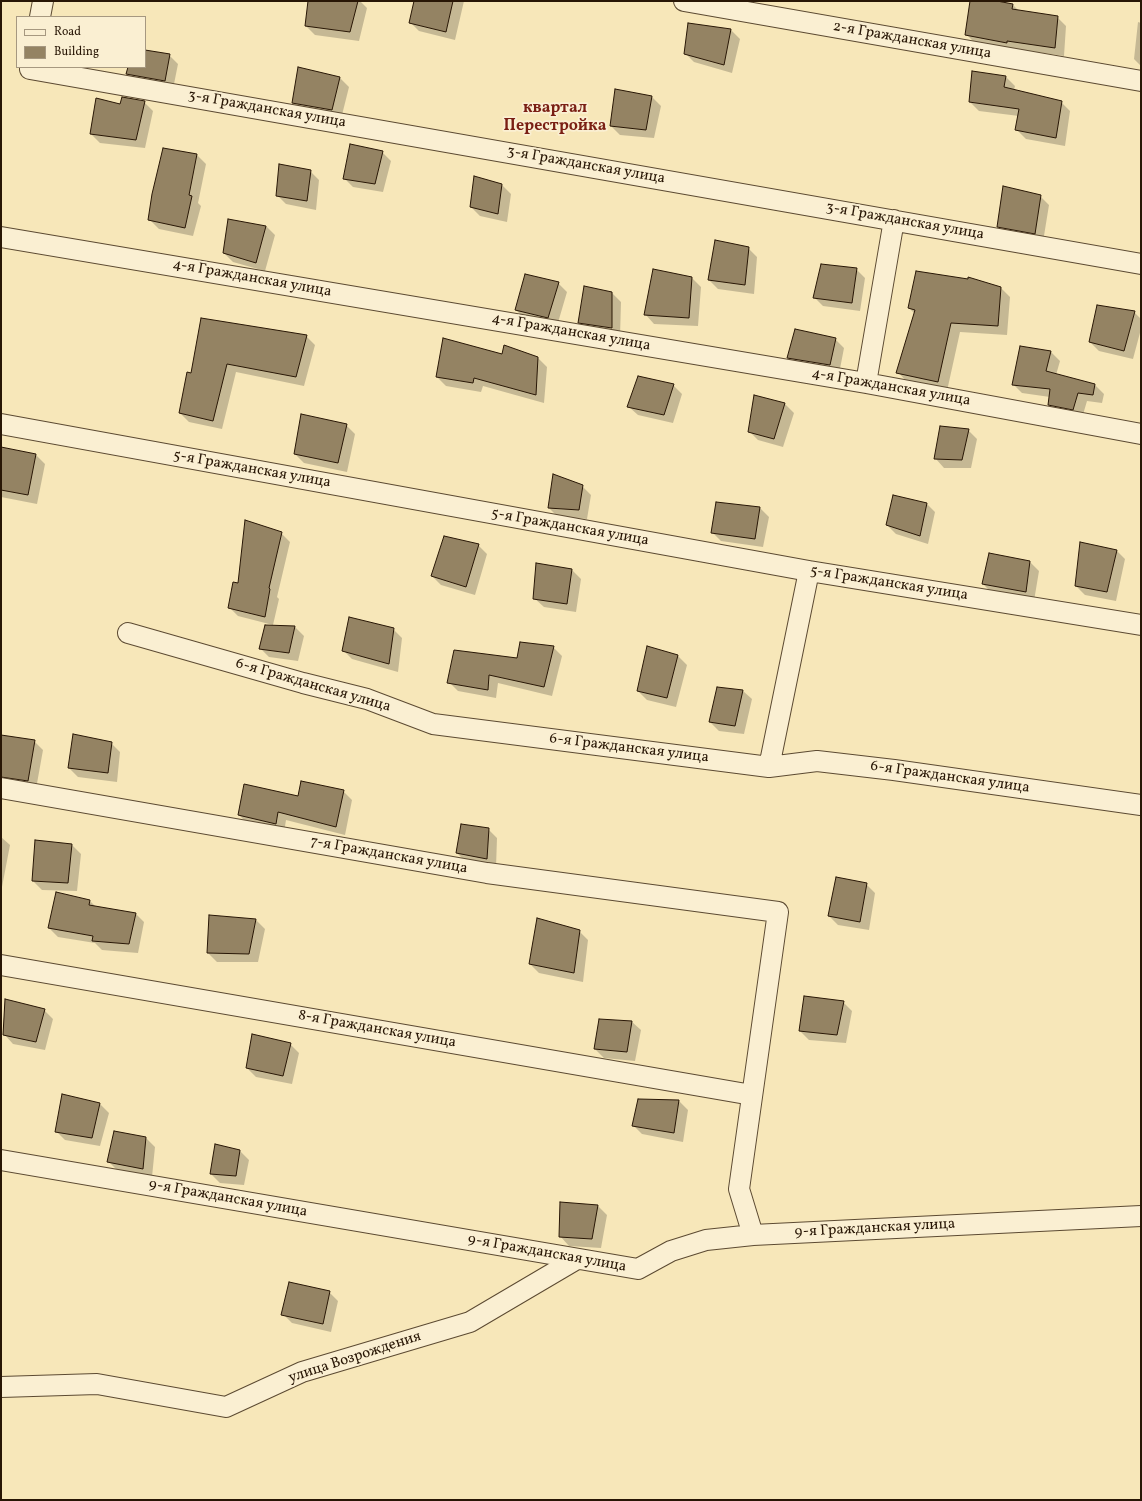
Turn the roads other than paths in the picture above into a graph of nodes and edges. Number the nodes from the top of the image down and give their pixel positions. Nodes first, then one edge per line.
1 (43, 1) edge
2 (684, 1) edge
3 (40, 16) edge
4 (31, 68) edge
5 (1141, 81) edge
6 (894, 220) junction
7 (1, 237) edge
8 (1141, 264) edge
9 (866, 383) junction
10 (1, 424) edge
11 (1141, 434) edge
12 (809, 571) junction
13 (1141, 625) edge
14 (128, 634) dead end
15 (769, 767) junction
16 (1, 788) edge
17 (1141, 804) edge
18 (1, 965) edge
19 (752, 1095) junction
20 (1, 1160) edge
21 (1141, 1216) edge
22 (753, 1235) junction
23 (577, 1259) junction
24 (1, 1386) edge

1 - 3 street
2 - 5 street, 2-я Гражданская улица
4 - 6 street, 3-я Гражданская улица
6 - 8 street, 3-я Гражданская улица
6 - 9 street
7 - 9 street, 4-я Гражданская улица
9 - 11 street, 4-я Гражданская улица
10 - 12 street, 5-я Гражданская улица
12 - 13 street, 5-я Гражданская улица
12 - 15 street
14 - 15 street, 6-я Гражданская улица
15 - 17 street, 6-я Гражданская улица
16 - 19 street, 7-я Гражданская улица
18 - 19 street, 8-я Гражданская улица
19 - 22 street
20 - 23 street, 9-я Гражданская улица
21 - 22 street, 9-я Гражданская улица
22 - 23 street, 9-я Гражданская улица
23 - 24 street, улица Возрождения

